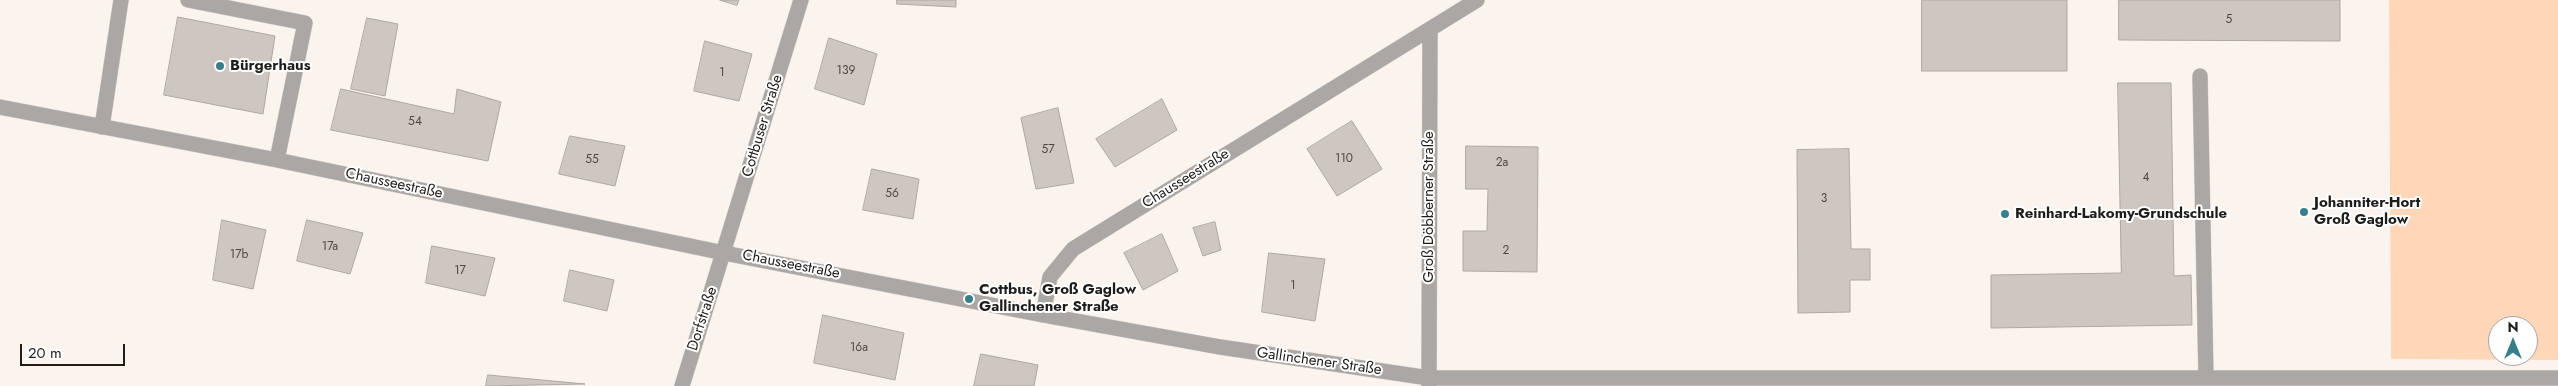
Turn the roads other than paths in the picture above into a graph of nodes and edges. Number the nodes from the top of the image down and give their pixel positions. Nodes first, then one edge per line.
1 (121, 0) edge
2 (188, 0) edge
3 (801, 0) edge
4 (1477, 0) edge
5 (1430, 29) junction
6 (2200, 76) dead end
7 (0, 107) edge
8 (102, 127) junction
9 (277, 160) junction
10 (724, 253) junction
11 (1043, 315) junction
12 (2206, 377) junction
13 (2558, 378) edge
14 (1429, 382) edge
15 (682, 386) edge

1 - 8 street
2 - 9 street
3 - 10 street, Cottbuser Straße
4 - 5 street, Chausseestraße
5 - 11 street, Chausseestraße
5 - 14 street, Groß Döbberner Straße
6 - 12 street
7 - 8 street, Chausseestraße
8 - 9 street, Chausseestraße
9 - 10 street, Chausseestraße
10 - 11 street, Chausseestraße
10 - 15 street, Dorfstraße
11 - 14 street, Gallinchener Straße
12 - 13 street, Gallinchener Straße
12 - 14 street, Gallinchener Straße

